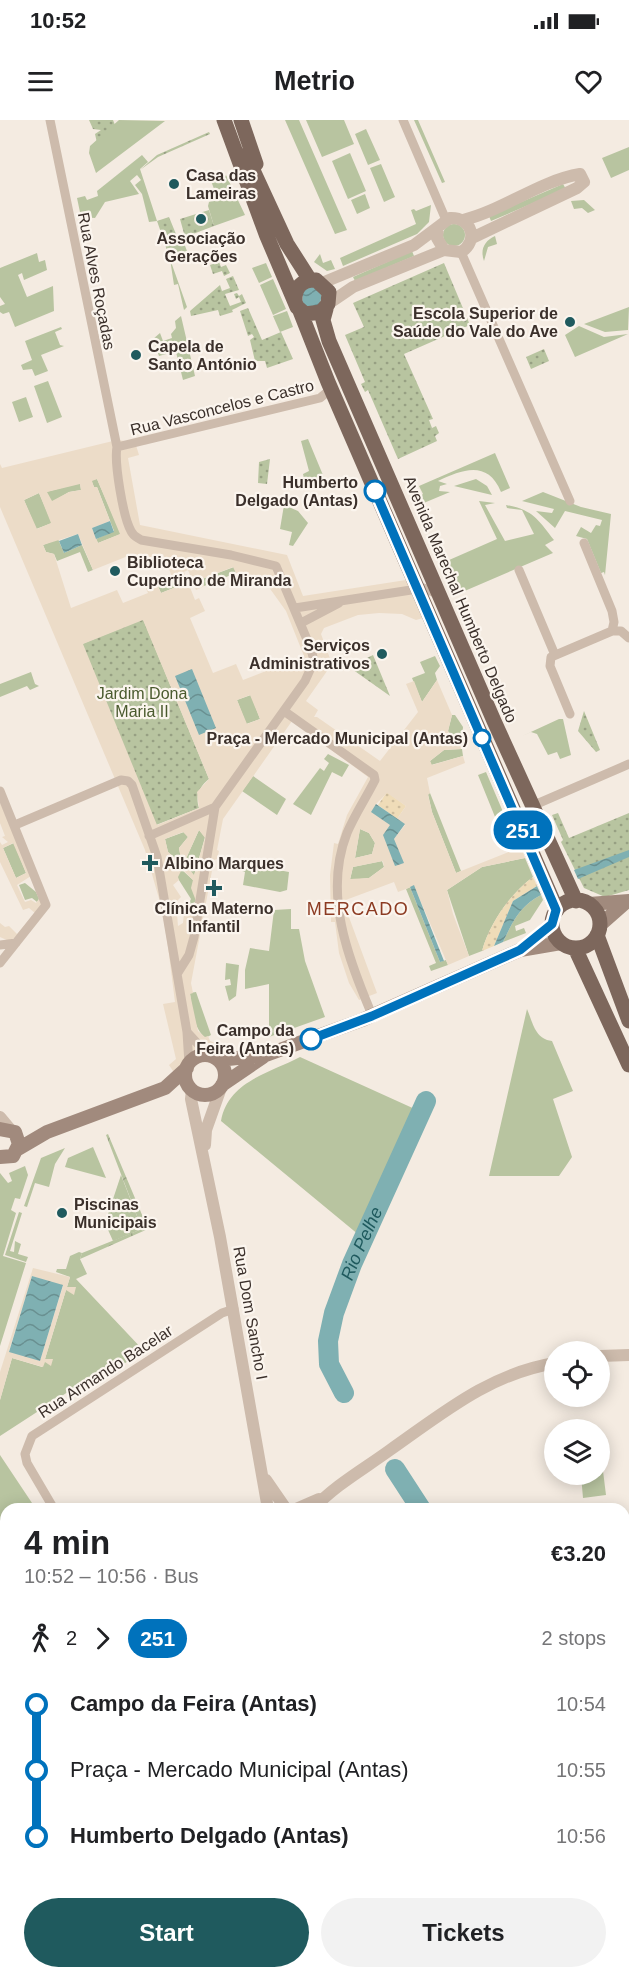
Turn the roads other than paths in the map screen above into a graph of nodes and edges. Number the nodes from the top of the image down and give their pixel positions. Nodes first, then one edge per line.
1 (50, 120) edge
2 (216, 120) edge
3 (224, 120) edge
4 (230, 120) edge
5 (241, 120) edge
6 (403, 120) edge
7 (258, 196) junction
8 (463, 220) junction
9 (442, 224) junction
10 (472, 238) junction
11 (444, 250) junction
12 (461, 252) junction
13 (316, 281) junction
14 (298, 306) junction
15 (327, 306) junction
16 (332, 389) junction
17 (117, 447) junction
18 (570, 501) dead end
19 (584, 543) dead end
20 (519, 570) dead end
21 (417, 588) junction
22 (440, 597) junction
23 (344, 600) junction
24 (295, 608) junction
25 (301, 623) junction
26 (612, 631) junction
27 (629, 638) edge
28 (555, 655) junction
29 (284, 711) junction
30 (570, 714) dead end
31 (629, 764) edge
32 (0, 791) edge
33 (532, 806) junction
34 (215, 807) junction
35 (15, 825) junction
36 (149, 836) junction
37 (629, 900) edge
38 (582, 902) junction
39 (554, 917) junction
40 (598, 930) junction
41 (16, 943) junction
42 (0, 945) edge
43 (568, 946) junction
44 (520, 950) junction
45 (0, 963) edge
46 (177, 974) junction
47 (623, 991) edge
48 (372, 1016) junction
49 (629, 1021) edge
50 (187, 1032) junction
51 (267, 1055) junction
52 (214, 1058) junction
53 (629, 1065) edge
54 (188, 1066) junction
55 (222, 1085) junction
56 (165, 1088) junction
57 (192, 1090) junction
58 (0, 1117) edge
59 (8, 1130) edge
60 (47, 1132) junction
61 (18, 1149) junction
62 (204, 1152) junction
63 (0, 1157) edge
64 (234, 1309) junction
65 (626, 1352) edge
66 (610, 1354) edge
67 (544, 1365) edge
68 (265, 1479) junction
69 (278, 1497) junction
70 (50, 1503) edge
71 (267, 1503) edge
72 (282, 1503) edge
73 (290, 1503) edge
74 (313, 1503) edge

1 - 17 street, Rua Alves Roçadas
2 - 7 main road
3 - 7 main road
4 - 7 main road
5 - 7 main road
6 - 9 street
7 - 13 main road
7 - 14 main road
8 - 9 street
8 - 10 street
8 - 10 street
9 - 11 street
9 - 13 street
10 - 12 street
11 - 12 street
11 - 15 street
12 - 18 street
13 - 14 main road
13 - 15 main road
14 - 15 main road
14 - 16 main road
15 - 22 main road, Avenida Marechal Humberto Delgado
16 - 17 street, Rua Vasconcelos e Castro
16 - 21 main road
17 - 24 street, Rua Alves Roçadas
19 - 26 street
20 - 28 street
21 - 22 street
21 - 23 street
21 - 39 main road
22 - 33 main road, Avenida Marechal Humberto Delgado
23 - 24 street
23 - 25 street
24 - 25 street
25 - 29 street
26 - 27 street
26 - 28 street
28 - 30 street
29 - 34 street
29 - 48 street
31 - 33 street
32 - 35 street
33 - 38 main road, Avenida Marechal Humberto Delgado
34 - 36 street
34 - 46 street
35 - 36 street
35 - 41 street
36 - 46 street
37 - 38 main road
37 - 40 main road
38 - 39 main road
38 - 40 main road
39 - 43 main road
39 - 44 main road
40 - 43 main road
40 - 47 main road
41 - 42 street
41 - 45 street
43 - 44 main road
43 - 53 main road
44 - 48 main road
46 - 50 street
47 - 49 main road
48 - 51 main road
50 - 52 street
50 - 54 street
51 - 52 main road
51 - 55 main road
52 - 54 main road
52 - 55 main road
54 - 56 main road
54 - 57 main road
55 - 57 main road
55 - 62 street, Rua Dom Sancho I
56 - 57 main road
56 - 60 main road
57 - 62 street, Rua Dom Sancho I
58 - 59 street
59 - 60 main road
59 - 61 main road
60 - 61 main road
61 - 63 main road
62 - 64 street, Rua Dom Sancho I
64 - 68 street, Rua Dom Sancho I
64 - 70 street, Rua Armando Bacelar
65 - 66 street
67 - 74 street
68 - 69 street, Rua Dom Sancho I
68 - 71 street, Rua Dom Sancho I
69 - 72 street, Rua Dom Sancho I
69 - 73 street

